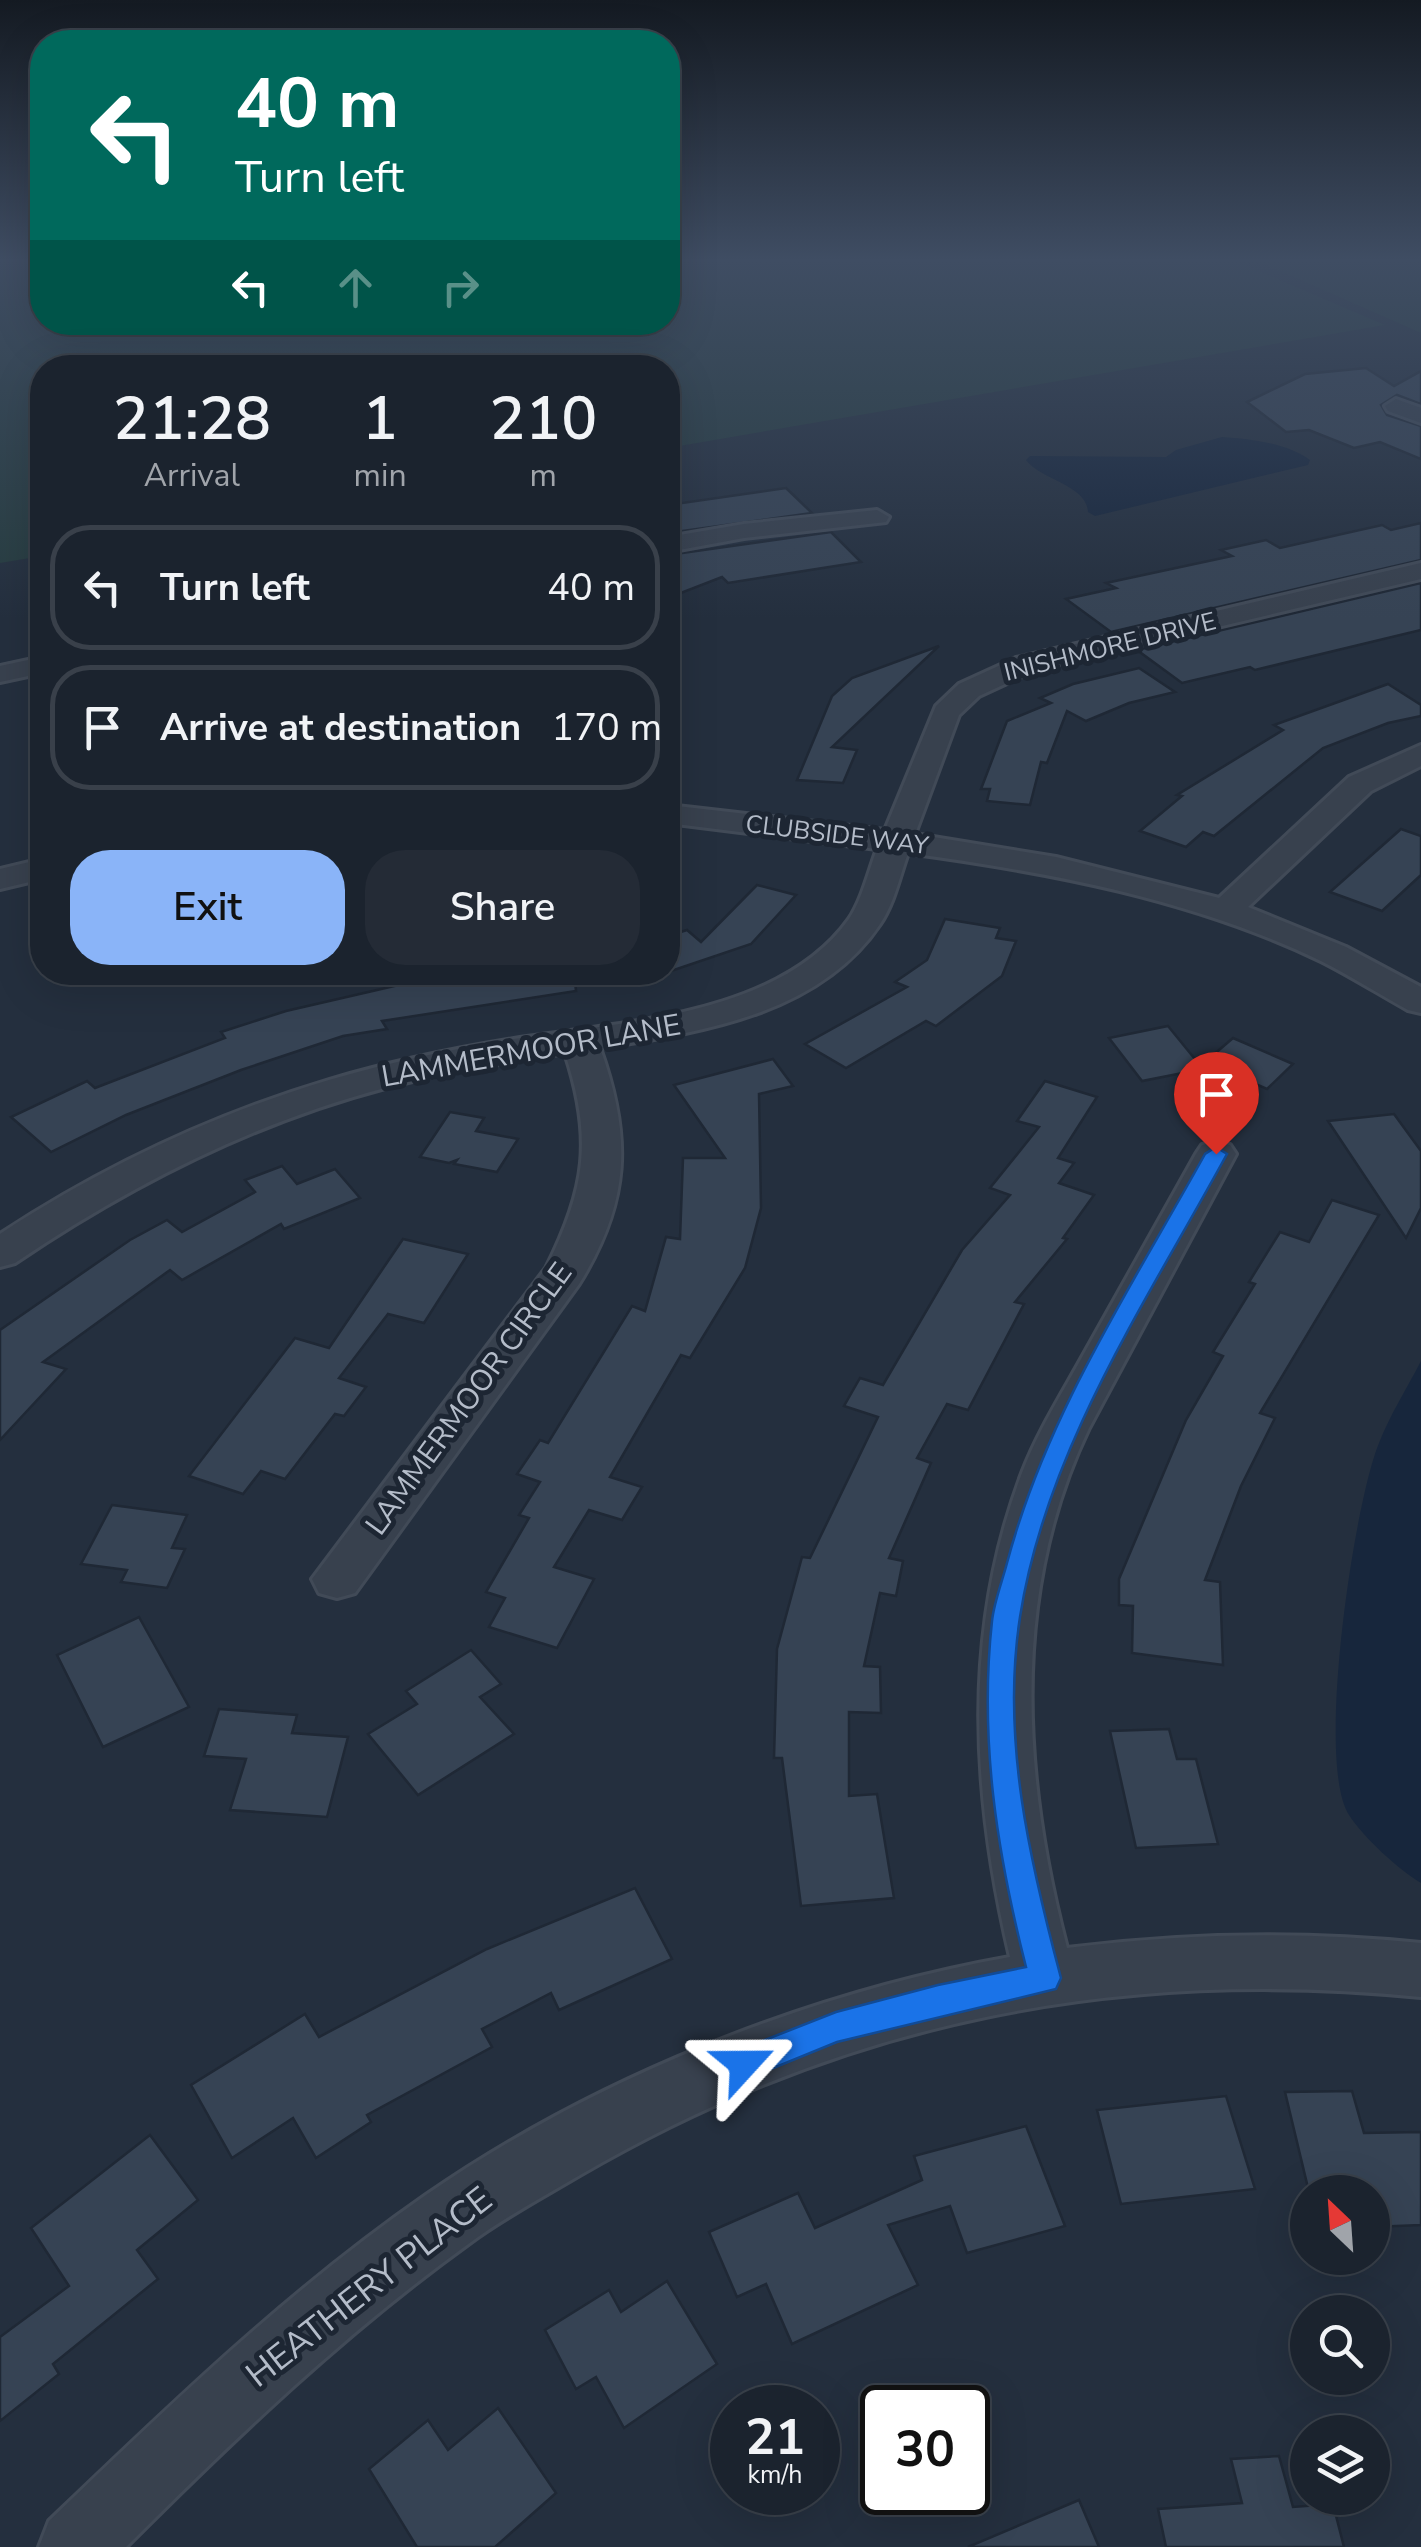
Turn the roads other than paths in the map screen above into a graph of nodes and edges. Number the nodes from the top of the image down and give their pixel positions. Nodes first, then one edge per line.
1 (1396, 406) dead end
2 (1421, 416) edge
3 (877, 517) dead end
4 (680, 544) edge
5 (1421, 571) edge
6 (30, 668) edge
7 (0, 674) edge
8 (1421, 754) edge
9 (680, 815) edge
10 (894, 842) junction
11 (30, 872) edge
12 (0, 878) edge
13 (1227, 908) junction
14 (1421, 1002) edge
15 (579, 1040) junction
16 (1216, 1154) dead end
17 (0, 1253) edge
18 (337, 1580) dead end
19 (1421, 1970) edge
20 (1045, 1978) junction
21 (75, 2547) edge

1 - 2 street
3 - 4 street
5 - 10 street, INISHMORE DRIVE
6 - 7 street
8 - 13 street
9 - 10 street, CLUBSIDE WAY
10 - 13 street, CLUBSIDE WAY
10 - 15 street, LAMMERMOOR LANE
11 - 12 street
13 - 14 street, CLUBSIDE WAY
15 - 17 street, LAMMERMOOR LANE
15 - 18 street, LAMMERMOOR CIRCLE
16 - 20 street
19 - 20 street, HEATHERY PLACE
20 - 21 street, HEATHERY PLACE

